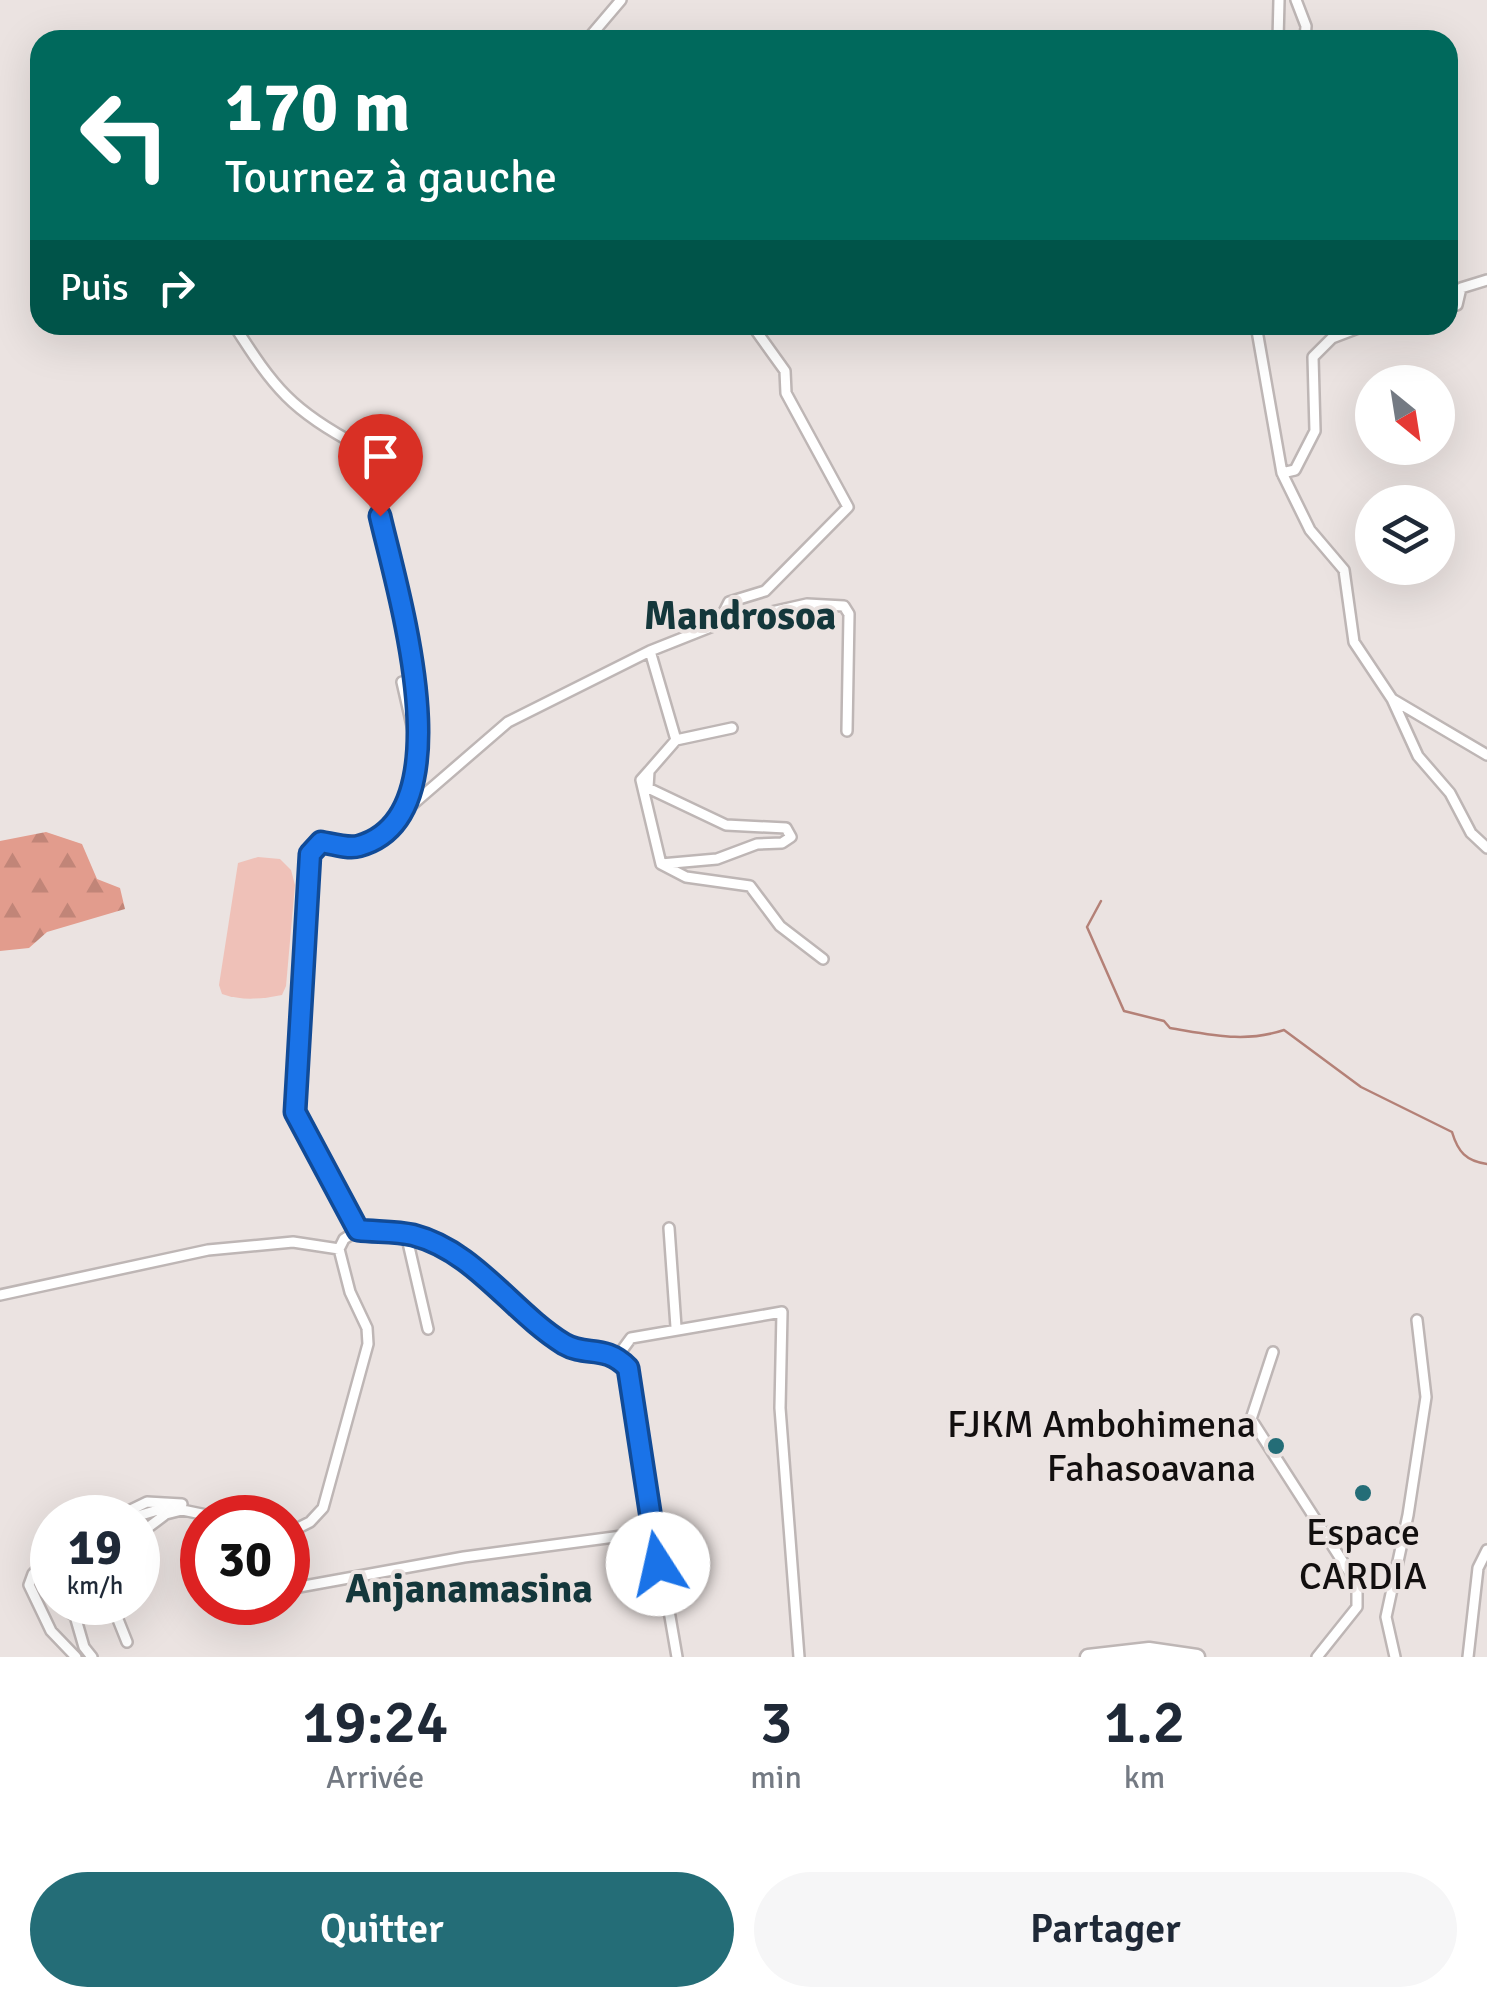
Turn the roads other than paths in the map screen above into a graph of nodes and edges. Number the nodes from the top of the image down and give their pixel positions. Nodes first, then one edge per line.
1 (621, 0) edge
2 (1279, 0) edge
3 (1296, 0) edge
4 (596, 30) edge
5 (1278, 30) edge
6 (1306, 30) edge
7 (1487, 280) edge
8 (1458, 301) edge
9 (241, 335) edge
10 (759, 335) edge
11 (1258, 335) edge
12 (1340, 335) edge
13 (1282, 473) junction
14 (718, 624) junction
15 (650, 651) junction
16 (402, 682) dead end
17 (1392, 699) junction
18 (732, 728) dead end
19 (847, 731) dead end
20 (676, 740) junction
21 (417, 746) junction
22 (1487, 755) edge
23 (649, 771) junction
24 (396, 820) junction
25 (1487, 848) edge
26 (661, 864) junction
27 (823, 958) dead end
28 (669, 1228) dead end
29 (358, 1230) junction
30 (406, 1234) junction
31 (340, 1249) junction
32 (0, 1296) edge
33 (1416, 1320) dead end
34 (676, 1327) junction
35 (428, 1329) dead end
36 (1273, 1352) dead end
37 (617, 1356) junction
38 (310, 1522) edge
39 (652, 1532) junction
40 (1487, 1550) edge
41 (310, 1584) edge
42 (48, 1625) edge
43 (78, 1625) edge
44 (119, 1625) edge
45 (126, 1642) dead end
46 (76, 1657) edge
47 (92, 1657) edge
48 (677, 1657) edge
49 (799, 1657) edge
50 (1088, 1657) edge
51 (1198, 1657) edge
52 (1318, 1657) edge
53 (1396, 1657) edge
54 (1468, 1657) edge

1 - 4 street
2 - 5 street
3 - 6 street
7 - 8 street
9 - 21 street
10 - 14 street
11 - 13 street
12 - 13 street
13 - 17 street
14 - 15 street
14 - 19 street
15 - 20 street
15 - 24 street
16 - 21 street
17 - 22 street
17 - 25 street
18 - 20 street
20 - 23 street
21 - 24 street
23 - 26 street
23 - 26 street
24 - 29 street
26 - 27 street
28 - 34 street
29 - 30 street
29 - 31 street
30 - 35 street
30 - 37 street
31 - 32 street
31 - 38 street
33 - 53 street
34 - 37 street
34 - 49 street
36 - 52 street
37 - 39 street
39 - 41 street
39 - 48 street
40 - 54 street
42 - 46 street
43 - 47 street
44 - 45 street
50 - 51 main road

